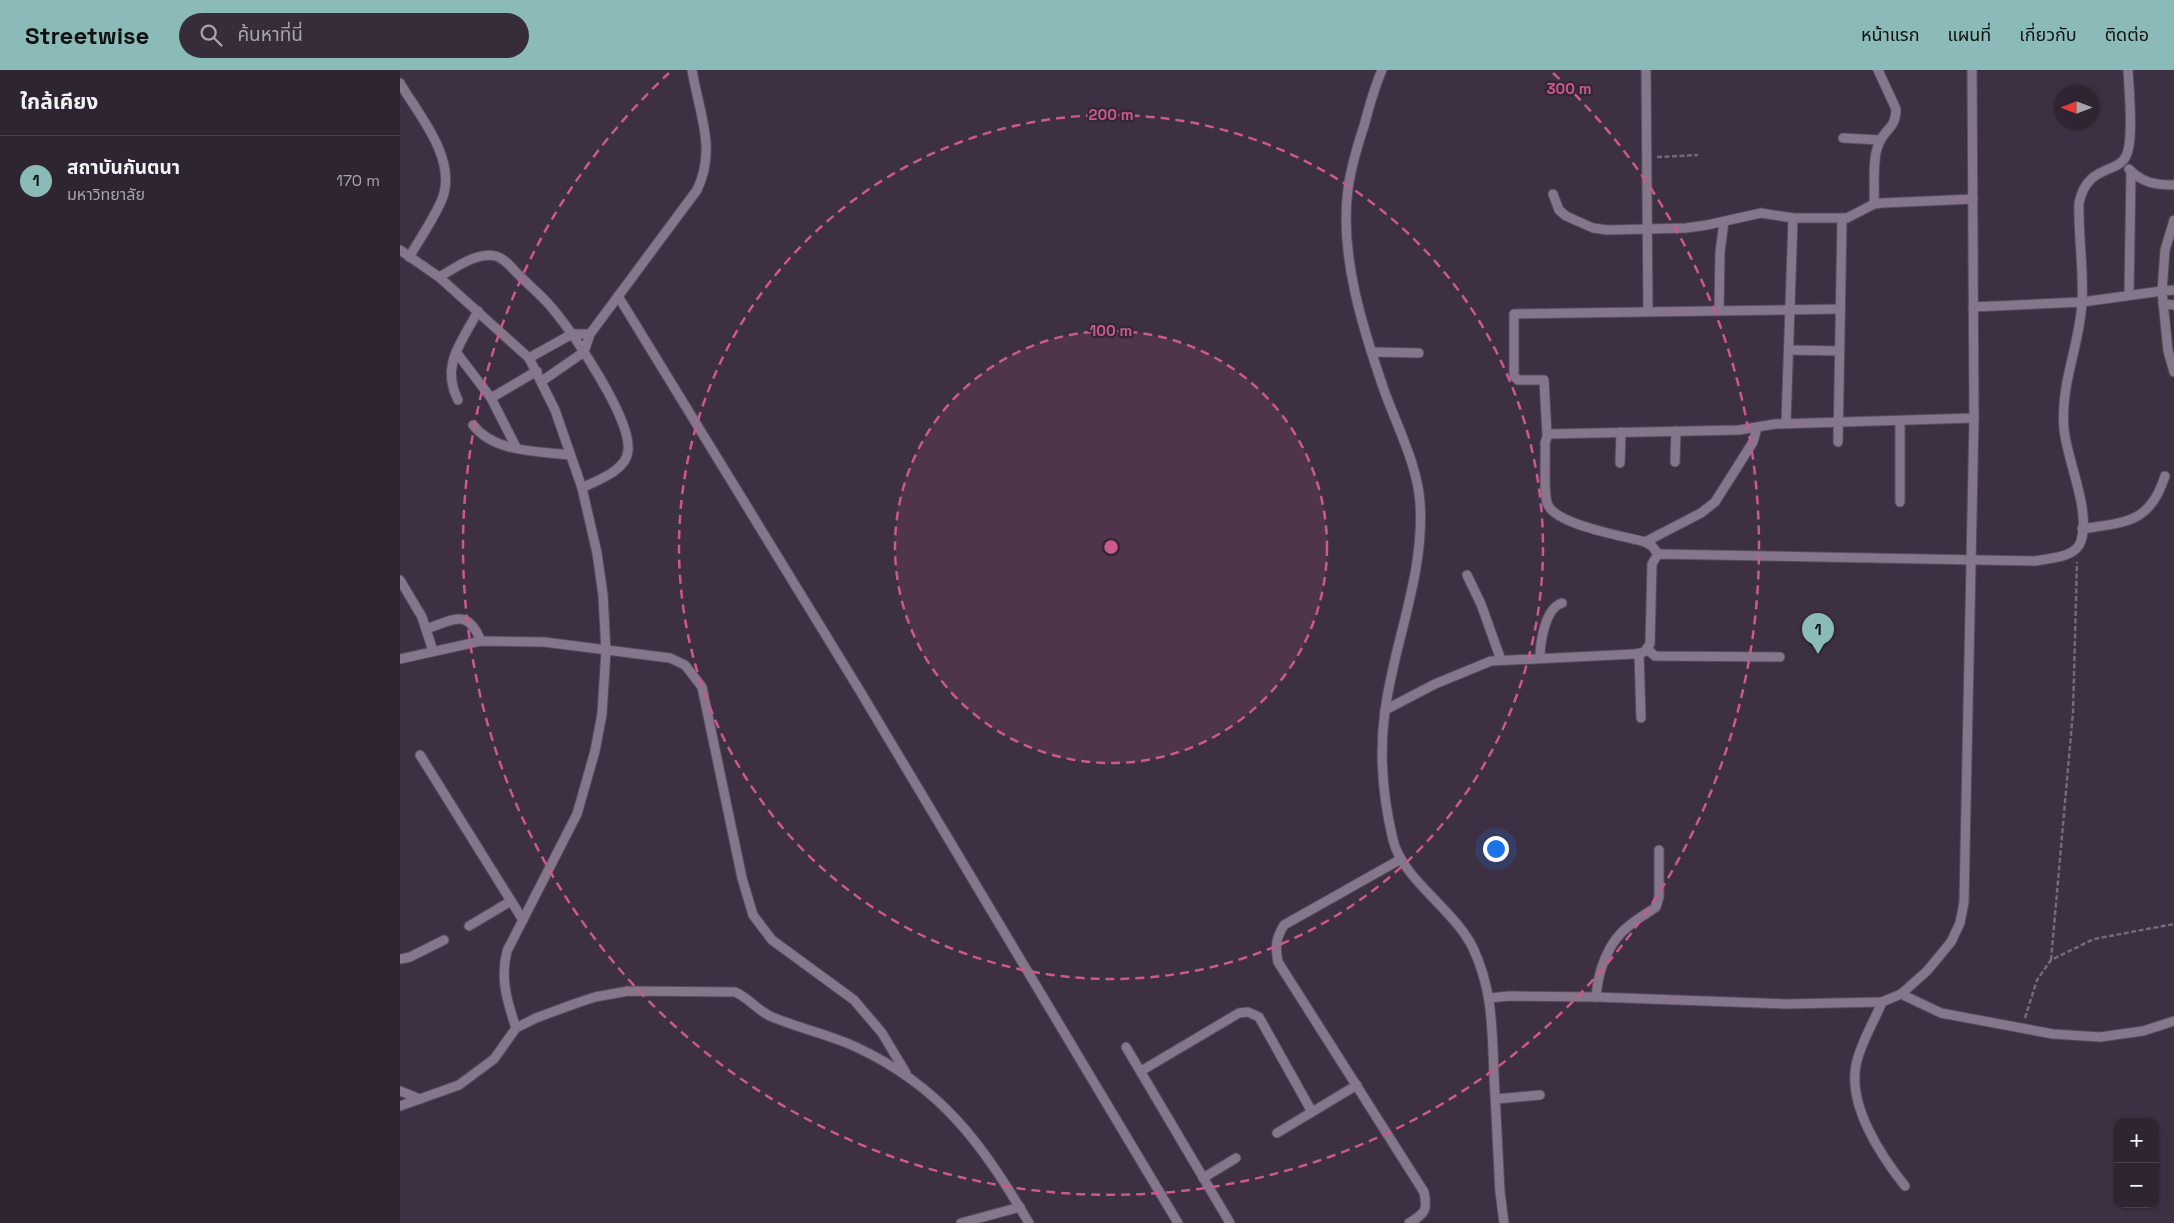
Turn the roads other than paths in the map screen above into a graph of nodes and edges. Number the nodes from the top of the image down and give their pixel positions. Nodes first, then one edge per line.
1 (692, 70) edge
2 (1382, 70) edge
3 (1646, 70) edge
4 (1878, 70) edge
5 (1972, 70) edge
6 (2128, 70) edge
7 (400, 82) edge
8 (1843, 138) dead end
9 (1880, 140) junction
10 (2123, 161) junction
11 (2131, 171) junction
12 (2174, 185) edge
13 (1553, 194) dead end
14 (1973, 199) junction
15 (1874, 204) junction
16 (1793, 218) junction
17 (1842, 219) junction
18 (2174, 220) edge
19 (1724, 222) junction
20 (1647, 230) junction
21 (400, 250) edge
22 (409, 257) junction
23 (439, 277) junction
24 (2174, 290) edge
25 (2162, 291) junction
26 (2130, 295) junction
27 (618, 296) junction
28 (2082, 302) junction
29 (2163, 304) junction
30 (2174, 305) edge
31 (1974, 307) junction
32 (1840, 309) junction
33 (1719, 310) junction
34 (1790, 310) junction
35 (478, 311) junction
36 (1648, 311) junction
37 (572, 334) junction
38 (590, 334) junction
39 (1789, 350) junction
40 (1840, 351) junction
41 (456, 352) junction
42 (584, 352) junction
43 (1372, 352) junction
44 (1419, 353) dead end
45 (529, 358) junction
46 (537, 371) junction
47 (2174, 372) edge
48 (542, 381) junction
49 (491, 398) junction
50 (458, 400) dead end
51 (1974, 418) junction
52 (1900, 421) junction
53 (1839, 422) junction
54 (1786, 423) junction
55 (473, 426) dead end
56 (1757, 428) junction
57 (1676, 431) junction
58 (1621, 432) junction
59 (1547, 435) junction
60 (1838, 442) dead end
61 (516, 447) junction
62 (570, 455) junction
63 (1675, 462) dead end
64 (1620, 463) dead end
65 (2165, 476) dead end
66 (582, 488) junction
67 (1900, 502) dead end
68 (2082, 529) junction
69 (1645, 542) junction
70 (1658, 554) junction
71 (1972, 559) junction
72 (1467, 575) dead end
73 (400, 580) edge
74 (1562, 603) dead end
75 (426, 629) junction
76 (481, 641) junction
77 (433, 651) junction
78 (606, 651) junction
79 (1643, 652) junction
80 (1780, 657) dead end
81 (400, 658) edge
82 (1540, 658) junction
83 (1500, 660) junction
84 (1385, 710) junction
85 (1640, 718) dead end
86 (420, 755) dead end
87 (1659, 850) dead end
88 (1401, 859) junction
89 (511, 901) junction
90 (523, 920) junction
91 (469, 926) dead end
92 (444, 940) dead end
93 (400, 959) edge
94 (1901, 994) junction
95 (1596, 997) junction
96 (1490, 998) junction
97 (1882, 1002) junction
98 (2174, 1021) edge
99 (516, 1028) junction
100 (1126, 1047) dead end
101 (1141, 1072) junction
102 (906, 1073) junction
103 (1356, 1086) junction
104 (400, 1091) edge
105 (1540, 1095) dead end
106 (420, 1099) junction
107 (1496, 1099) junction
108 (400, 1106) edge
109 (1312, 1112) junction
110 (1277, 1133) dead end
111 (1236, 1158) dead end
112 (1203, 1178) junction
113 (1905, 1186) dead end
114 (1020, 1207) junction
115 (961, 1223) edge
116 (1029, 1223) edge
117 (1178, 1223) edge
118 (1230, 1223) edge
119 (1409, 1223) edge
120 (1504, 1223) edge

1 - 27 lane
2 - 43 lane
3 - 20 lane
4 - 9 lane
5 - 14 lane
6 - 10 lane
7 - 22 lane
8 - 9 lane
9 - 15 lane
10 - 11 lane
10 - 28 lane
11 - 12 lane
11 - 26 lane
13 - 20 lane
14 - 15 lane
14 - 31 lane
15 - 17 lane
16 - 17 lane
16 - 19 lane
16 - 34 lane
17 - 32 lane
18 - 25 lane
19 - 20 lane
19 - 33 lane
20 - 36 lane
21 - 22 lane
22 - 23 lane
23 - 35 lane
23 - 37 lane
24 - 25 lane
25 - 26 lane
25 - 29 lane
26 - 28 lane
27 - 38 lane
27 - 117 lane
28 - 31 lane
28 - 68 lane
29 - 30 lane
29 - 47 lane
31 - 51 lane
32 - 34 lane
32 - 40 lane
33 - 34 lane
33 - 36 lane
34 - 39 lane
35 - 41 lane
35 - 45 lane
36 - 59 lane
37 - 38 lane
37 - 42 lane
37 - 45 lane
38 - 42 lane
39 - 40 lane
39 - 54 lane
40 - 53 lane
41 - 49 lane
41 - 50 lane
42 - 48 lane
42 - 66 lane
43 - 44 lane
43 - 84 lane
45 - 46 lane
46 - 48 lane
46 - 49 lane
48 - 62 lane
49 - 61 lane
51 - 52 lane
51 - 71 lane
52 - 53 lane
52 - 67 lane
53 - 54 lane
53 - 60 lane
54 - 56 lane
55 - 61 lane
56 - 57 lane
56 - 69 lane
57 - 58 lane
57 - 63 lane
58 - 59 lane
58 - 64 lane
59 - 69 lane
61 - 62 lane
62 - 66 lane
65 - 68 lane
66 - 78 lane
68 - 71 lane
69 - 70 lane
70 - 71 lane
70 - 79 lane
71 - 94 lane
72 - 83 lane
73 - 75 lane
74 - 82 lane
75 - 76 lane
75 - 77 lane
76 - 77 lane
76 - 78 lane
77 - 81 lane
78 - 90 lane
78 - 102 lane
79 - 80 lane
79 - 82 lane
79 - 85 lane
82 - 83 lane
83 - 84 lane
84 - 88 lane
86 - 89 lane
87 - 95 lane
88 - 96 lane
88 - 103 lane
89 - 90 lane
89 - 91 lane
90 - 99 lane
92 - 93 lane
94 - 97 lane
94 - 98 lane
95 - 96 lane
95 - 97 lane
96 - 107 lane
97 - 113 lane
99 - 102 lane
99 - 106 lane
100 - 101 lane
101 - 109 lane
101 - 112 lane
102 - 114 lane
103 - 109 lane
103 - 119 lane
104 - 106 lane
105 - 107 lane
106 - 108 lane
107 - 120 lane
109 - 110 lane
111 - 112 lane
112 - 118 lane
114 - 115 lane
114 - 116 lane

